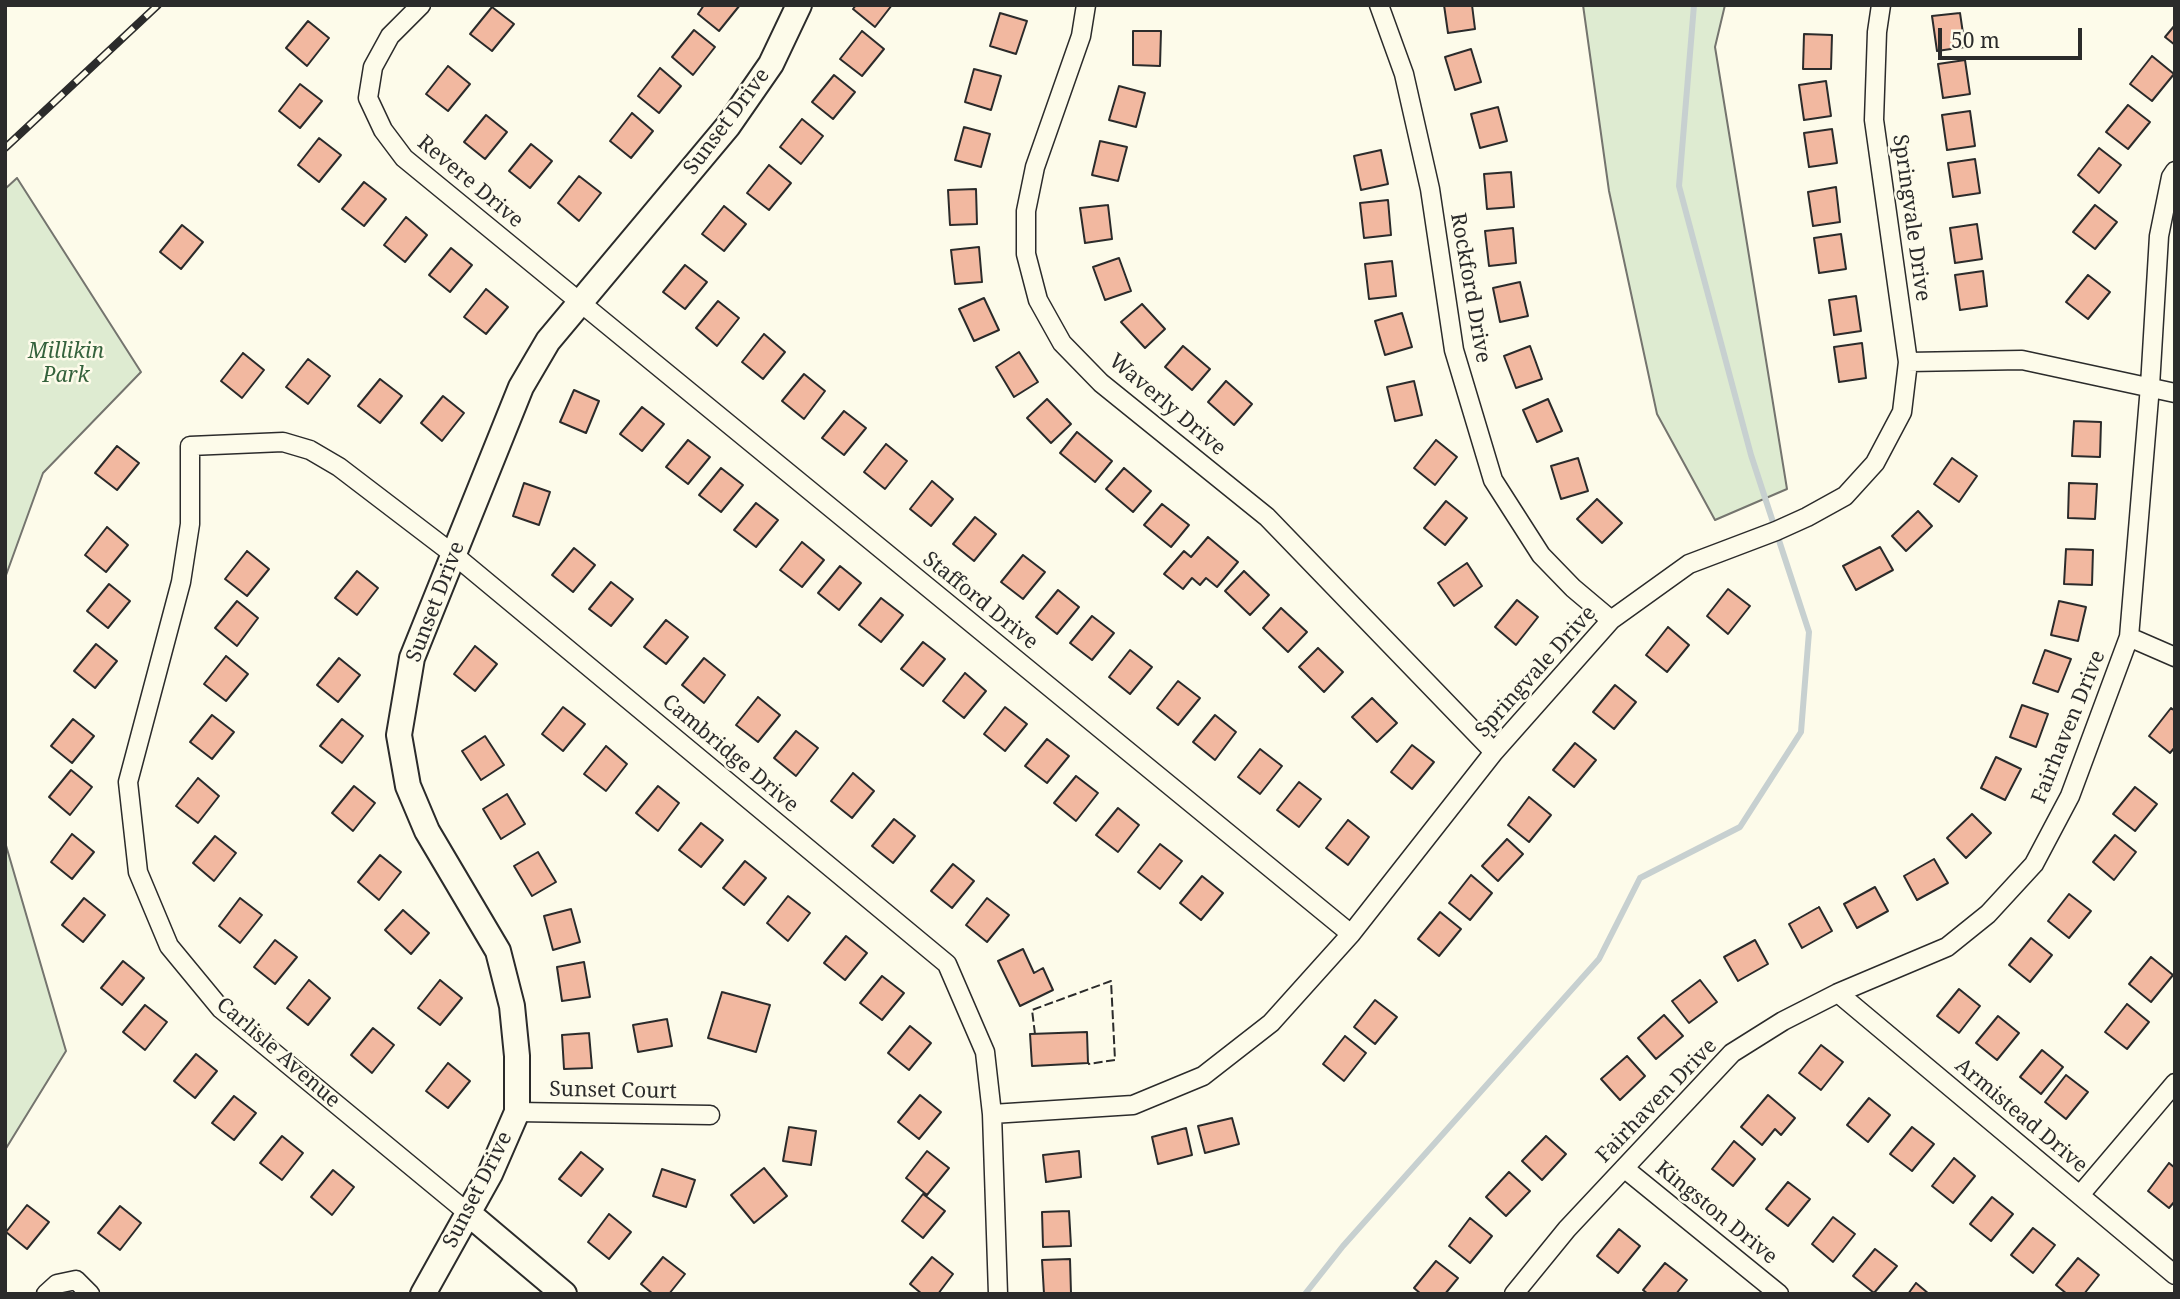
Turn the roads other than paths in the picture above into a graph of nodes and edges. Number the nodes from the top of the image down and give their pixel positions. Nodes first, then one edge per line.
1 (421, 5) edge
2 (799, 5) edge
3 (1086, 5) edge
4 (1379, 5) edge
5 (1881, 5) edge
6 (2175, 171) edge
7 (579, 303) junction
8 (1908, 362) junction
9 (2150, 386) junction
10 (2175, 393) edge
11 (190, 446) joint
12 (453, 554) junction
13 (1611, 620) junction
14 (2129, 637) junction
15 (2175, 657) edge
16 (1494, 752) junction
17 (1351, 934) junction
18 (1838, 993) junction
19 (2175, 1083) edge
20 (517, 1112) junction
21 (992, 1114) junction
22 (710, 1115) dead end
23 (1624, 1168) junction
24 (2080, 1195) junction
25 (468, 1213) junction
26 (2175, 1275) edge
27 (46, 1294) edge
28 (90, 1294) edge
29 (423, 1294) edge
30 (564, 1294) edge
31 (998, 1294) edge
32 (1514, 1294) edge
33 (1779, 1294) edge

1 - 7 street, Revere Drive
2 - 7 street, Sunset Drive
3 - 16 street, Waverly Drive
4 - 13 street, Rockford Drive
5 - 8 street, Springvale Drive
6 - 9 street, Fairhaven Drive
7 - 12 street, Sunset Drive
7 - 17 street, Stafford Drive
8 - 9 street
8 - 13 street, Springvale Drive
9 - 10 street
9 - 14 street, Fairhaven Drive
11 - 12 street, Cambridge Drive
11 - 25 street, Carlisle Avenue
12 - 20 street, Sunset Drive
12 - 21 street, Cambridge Drive
13 - 16 street, Springvale Drive
14 - 15 street
14 - 18 street, Fairhaven Drive
16 - 17 street, Springvale Drive
17 - 21 street, Springvale Drive
18 - 23 street, Fairhaven Drive
18 - 24 street, Armistead Drive
19 - 24 street
20 - 22 street, Sunset Court
20 - 25 street, Sunset Drive
21 - 31 street, Cambridge Drive
23 - 32 street, Fairhaven Drive
23 - 33 street, Kingston Drive
24 - 26 street, Armistead Drive
25 - 29 street, Sunset Drive
25 - 30 street, Carlisle Avenue
27 - 28 street

